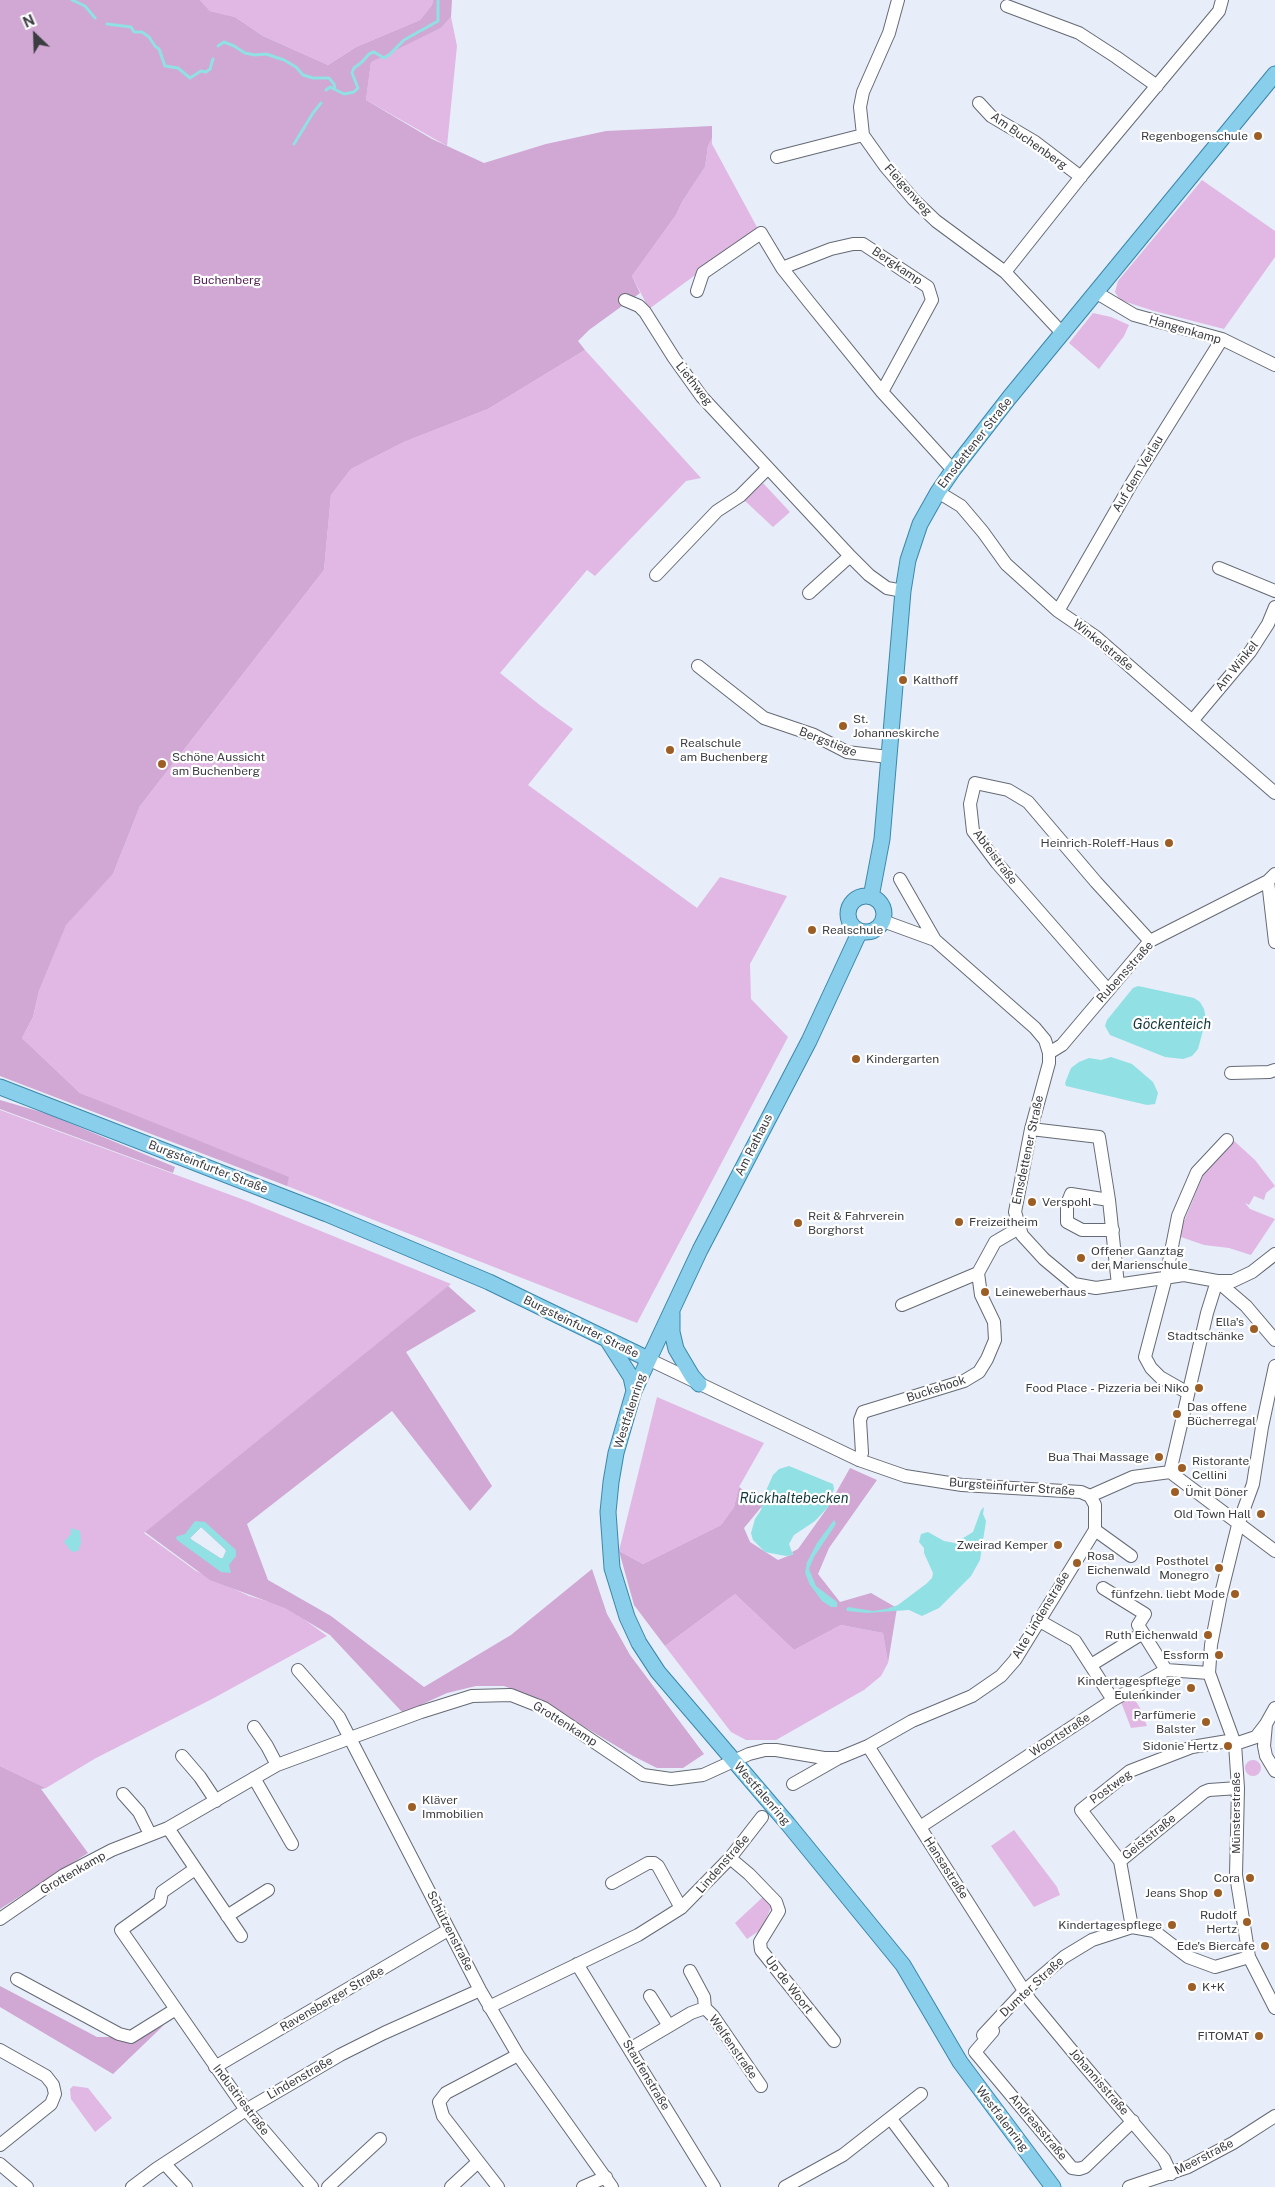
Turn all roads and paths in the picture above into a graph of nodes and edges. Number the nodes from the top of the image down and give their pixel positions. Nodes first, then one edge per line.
1 (898, 0) edge
2 (1222, 0) edge
3 (1007, 6) dead end
4 (1275, 74) edge
5 (1157, 86) junction
6 (979, 103) dead end
7 (863, 135) junction
8 (777, 157) dead end
9 (1080, 177) junction
10 (782, 268) junction
11 (1005, 272) junction
12 (696, 291) dead end
13 (1097, 293) junction
14 (625, 300) dead end
15 (1063, 334) junction
16 (1222, 339) junction
17 (1275, 365) edge
18 (882, 392) junction
19 (768, 468) junction
20 (953, 470) junction
21 (938, 492) junction
22 (850, 556) junction
23 (1219, 568) dead end
24 (656, 576) dead end
25 (903, 591) junction
26 (1275, 591) edge
27 (809, 593) dead end
28 (1275, 607) edge
29 (1058, 610) junction
30 (698, 666) dead end
31 (1192, 721) junction
32 (888, 756) junction
33 (1275, 793) edge
34 (1271, 877) edge
35 (900, 879) dead end
36 (871, 897) junction
37 (883, 922) junction
38 (860, 931) junction
39 (935, 940) junction
40 (1150, 941) junction
41 (1275, 942) edge
42 (1108, 990) junction
43 (1049, 1053) junction
44 (1275, 1070) edge
45 (1231, 1073) dead end
46 (0, 1087) edge
47 (1031, 1130) junction
48 (1227, 1140) dead end
49 (1109, 1200) junction
50 (1019, 1228) junction
51 (1113, 1230) junction
52 (1275, 1254) edge
53 (978, 1274) junction
54 (1166, 1277) junction
55 (1217, 1281) junction
56 (1118, 1285) junction
57 (902, 1305) dead end
58 (672, 1311) junction
59 (607, 1340) junction
60 (1275, 1340) edge
61 (648, 1359) junction
62 (1275, 1366) edge
63 (699, 1384) junction
64 (634, 1391) junction
65 (1188, 1393) junction
66 (859, 1460) junction
67 (1170, 1472) junction
68 (1090, 1496) junction
69 (1238, 1525) junction
70 (1096, 1530) junction
71 (1275, 1551) edge
72 (1131, 1556) dead end
73 (1103, 1588) dead end
74 (1038, 1620) junction
75 (1143, 1633) junction
76 (1091, 1665) junction
77 (298, 1670) dead end
78 (1166, 1670) junction
79 (1209, 1673) junction
80 (1113, 1700) junction
81 (1275, 1708) edge
82 (1266, 1724) junction
83 (254, 1727) dead end
84 (349, 1739) junction
85 (1234, 1742) junction
86 (868, 1746) junction
87 (182, 1756) dead end
88 (839, 1758) junction
89 (734, 1762) junction
90 (277, 1765) junction
91 (1275, 1771) edge
92 (254, 1778) junction
93 (793, 1784) dead end
94 (1238, 1788) junction
95 (123, 1794) dead end
96 (216, 1801) junction
97 (762, 1817) dead end
98 (920, 1827) junction
99 (168, 1828) junction
100 (150, 1834) junction
101 (292, 1844) dead end
102 (730, 1858) junction
103 (1120, 1861) junction
104 (195, 1869) junction
105 (612, 1883) dead end
106 (268, 1890) dead end
107 (681, 1908) junction
108 (227, 1916) junction
109 (0, 1919) edge
110 (1132, 1927) junction
111 (448, 1930) junction
112 (241, 1936) dead end
113 (1249, 1957) junction
114 (577, 1964) junction
115 (690, 1971) dead end
116 (17, 1979) dead end
117 (480, 1990) junction
118 (1024, 1991) junction
119 (650, 1996) dead end
120 (489, 2007) junction
121 (705, 2008) junction
122 (1275, 2008) edge
123 (176, 2009) junction
124 (992, 2024) junction
125 (669, 2026) junction
126 (983, 2035) dead end
127 (834, 2041) dead end
128 (630, 2049) junction
129 (0, 2050) edge
130 (518, 2055) junction
131 (215, 2067) junction
132 (761, 2086) dead end
133 (921, 2094) dead end
134 (246, 2110) junction
135 (1275, 2116) edge
136 (891, 2119) junction
137 (1133, 2121) junction
138 (380, 2139) dead end
139 (0, 2145) edge
140 (478, 2162) junction
141 (0, 2164) edge
142 (164, 2164) junction
143 (1171, 2174) junction
144 (609, 2182) edge
145 (27, 2187) edge
146 (132, 2187) edge
147 (186, 2187) edge
148 (312, 2187) edge
149 (328, 2187) edge
150 (451, 2187) edge
151 (498, 2187) edge
152 (583, 2187) edge
153 (714, 2187) edge
154 (785, 2187) edge
155 (942, 2187) edge
156 (1053, 2187) edge
157 (1129, 2187) edge

1 - 7 street, Fleigenweg
2 - 5 street, Am Buchenberg
3 - 5 street
4 - 13 main road, Emsdettener Straße
5 - 9 street, Am Buchenberg
6 - 9 street, Am Buchenberg
7 - 8 street
7 - 11 street, Fleigenweg
9 - 11 street, Am Buchenberg
10 - 12 street
10 - 18 street
10 - 18 street, Bergkamp
11 - 15 street, Fleigenweg
13 - 15 main road, Emsdettener Straße
13 - 16 street, Hangenkamp
14 - 19 street, Liethweg
15 - 20 main road, Emsdettener Straße
16 - 17 street, Hangenkamp
16 - 29 street, Auf dem Verlau
18 - 20 street
19 - 22 street, Liethweg
19 - 24 street
20 - 21 main road, Emsdettener Straße
21 - 25 main road, Emsdettener Straße
21 - 29 street, Winkelstraße
22 - 25 street, Liethweg
22 - 27 street
23 - 26 street
25 - 32 main road, Emsdettener Straße
28 - 31 street, Am Winkel
29 - 31 street, Winkelstraße
30 - 32 street, Bergstiege
31 - 33 street, Winkelstraße
32 - 36 main road, Emsdettener Straße
34 - 40 street, Rubensstraße
34 - 41 street
35 - 39 street
36 - 37 main road
36 - 38 main road
37 - 38 main road
37 - 39 street
38 - 58 main road, Am Rathaus
39 - 43 street
40 - 42 street, Rubensstraße
40 - 42 street, Abteistraße
42 - 43 street, Rubensstraße
43 - 47 street, Emsdettener Straße
44 - 45 street
46 - 59 main road, Burgsteinfurter Straße
47 - 49 street
47 - 50 street, Emsdettener Straße
48 - 54 street
49 - 51 street
49 - 51 street
50 - 53 street
50 - 56 street, Emsdettener Straße
51 - 56 street
52 - 55 street
53 - 57 street
53 - 66 street, Buckshook
54 - 55 street, Emsdettener Straße
54 - 56 street, Emsdettener Straße
54 - 65 street
55 - 60 street
55 - 65 street
58 - 61 main road, Am Rathaus
58 - 63 main road
59 - 61 main road, Burgsteinfurter Straße
59 - 64 main road
61 - 63 street, Burgsteinfurter Straße
61 - 64 main road, Westfalenring
62 - 69 street, Münsterstraße
63 - 66 street, Burgsteinfurter Straße
64 - 89 main road, Westfalenring
65 - 67 street
66 - 68 street, Burgsteinfurter Straße
67 - 68 street, Burgsteinfurter Straße
67 - 69 street
68 - 70 street
69 - 71 street
69 - 79 street, Münsterstraße
70 - 72 street
70 - 74 street, Alte Lindenstraße
73 - 75 street
74 - 76 street
74 - 86 street, Alte Lindenstraße
75 - 76 street
75 - 78 street
76 - 80 street
77 - 84 street, Schützenstraße
78 - 79 street
78 - 80 street, Woortstraße
79 - 85 street, Münsterstraße
80 - 98 street, Woortstraße
81 - 82 street
82 - 85 street
82 - 91 street
83 - 90 street
84 - 89 street, Grottenkamp
84 - 90 street, Grottenkamp
84 - 111 street, Schützenstraße
85 - 94 street, Münsterstraße
85 - 103 street, Postweg
86 - 88 street, Alte Lindenstraße
86 - 98 street, Hansastraße
87 - 96 street
88 - 89 street, Alte Lindenstraße
88 - 93 street, Alte Lindenstraße
89 - 156 main road, Westfalenring
90 - 92 street, Grottenkamp
92 - 96 street, Grottenkamp
92 - 101 street
94 - 103 street, Geiststraße
94 - 113 street, Münsterstraße
95 - 100 street
96 - 99 street, Grottenkamp
97 - 102 street, Lindenstraße
98 - 118 street, Hansastraße
99 - 100 street, Grottenkamp
99 - 104 street
100 - 109 street, Grottenkamp
102 - 107 street, Lindenstraße
102 - 127 street, Up de Woort
103 - 110 street, Geiststraße
104 - 108 street
104 - 123 street, Industriestraße
105 - 107 street
106 - 108 street
107 - 114 street, Lindenstraße
108 - 112 street
110 - 113 street
110 - 118 street, Dumter Straße
111 - 117 street, Schützenstraße
111 - 131 street, Ravensberger Straße
113 - 122 street, Münsterstraße
114 - 120 street, Lindenstraße
114 - 128 street, Staufenstraße
115 - 121 street, Welfenstraße
116 - 123 street
117 - 120 street, Schützenstraße
117 - 134 street, Lindenstraße
118 - 124 street, Dumter Straße
118 - 137 street, Johannisstraße
119 - 125 street
120 - 130 street, Schützenstraße
121 - 125 street, Welfenstraße
121 - 132 street, Welfenstraße
123 - 131 street, Industriestraße
124 - 126 street, Dumter Straße
124 - 137 street, Andreasstraße
125 - 128 street, Welfenstraße
128 - 153 street, Staufenstraße
129 - 139 street
130 - 140 street
130 - 144 street, Schützenstraße
131 - 134 street, Industriestraße
133 - 136 street
134 - 142 street, Lindenstraße
134 - 148 street, Industriestraße
135 - 143 street, Meerstraße
136 - 154 street
136 - 155 street
137 - 143 street, Johannisstraße
138 - 149 street
140 - 150 street
140 - 151 street
141 - 145 street
142 - 146 street, Lindenstraße
142 - 147 street
143 - 157 street, Meerstraße
144 - 152 street

